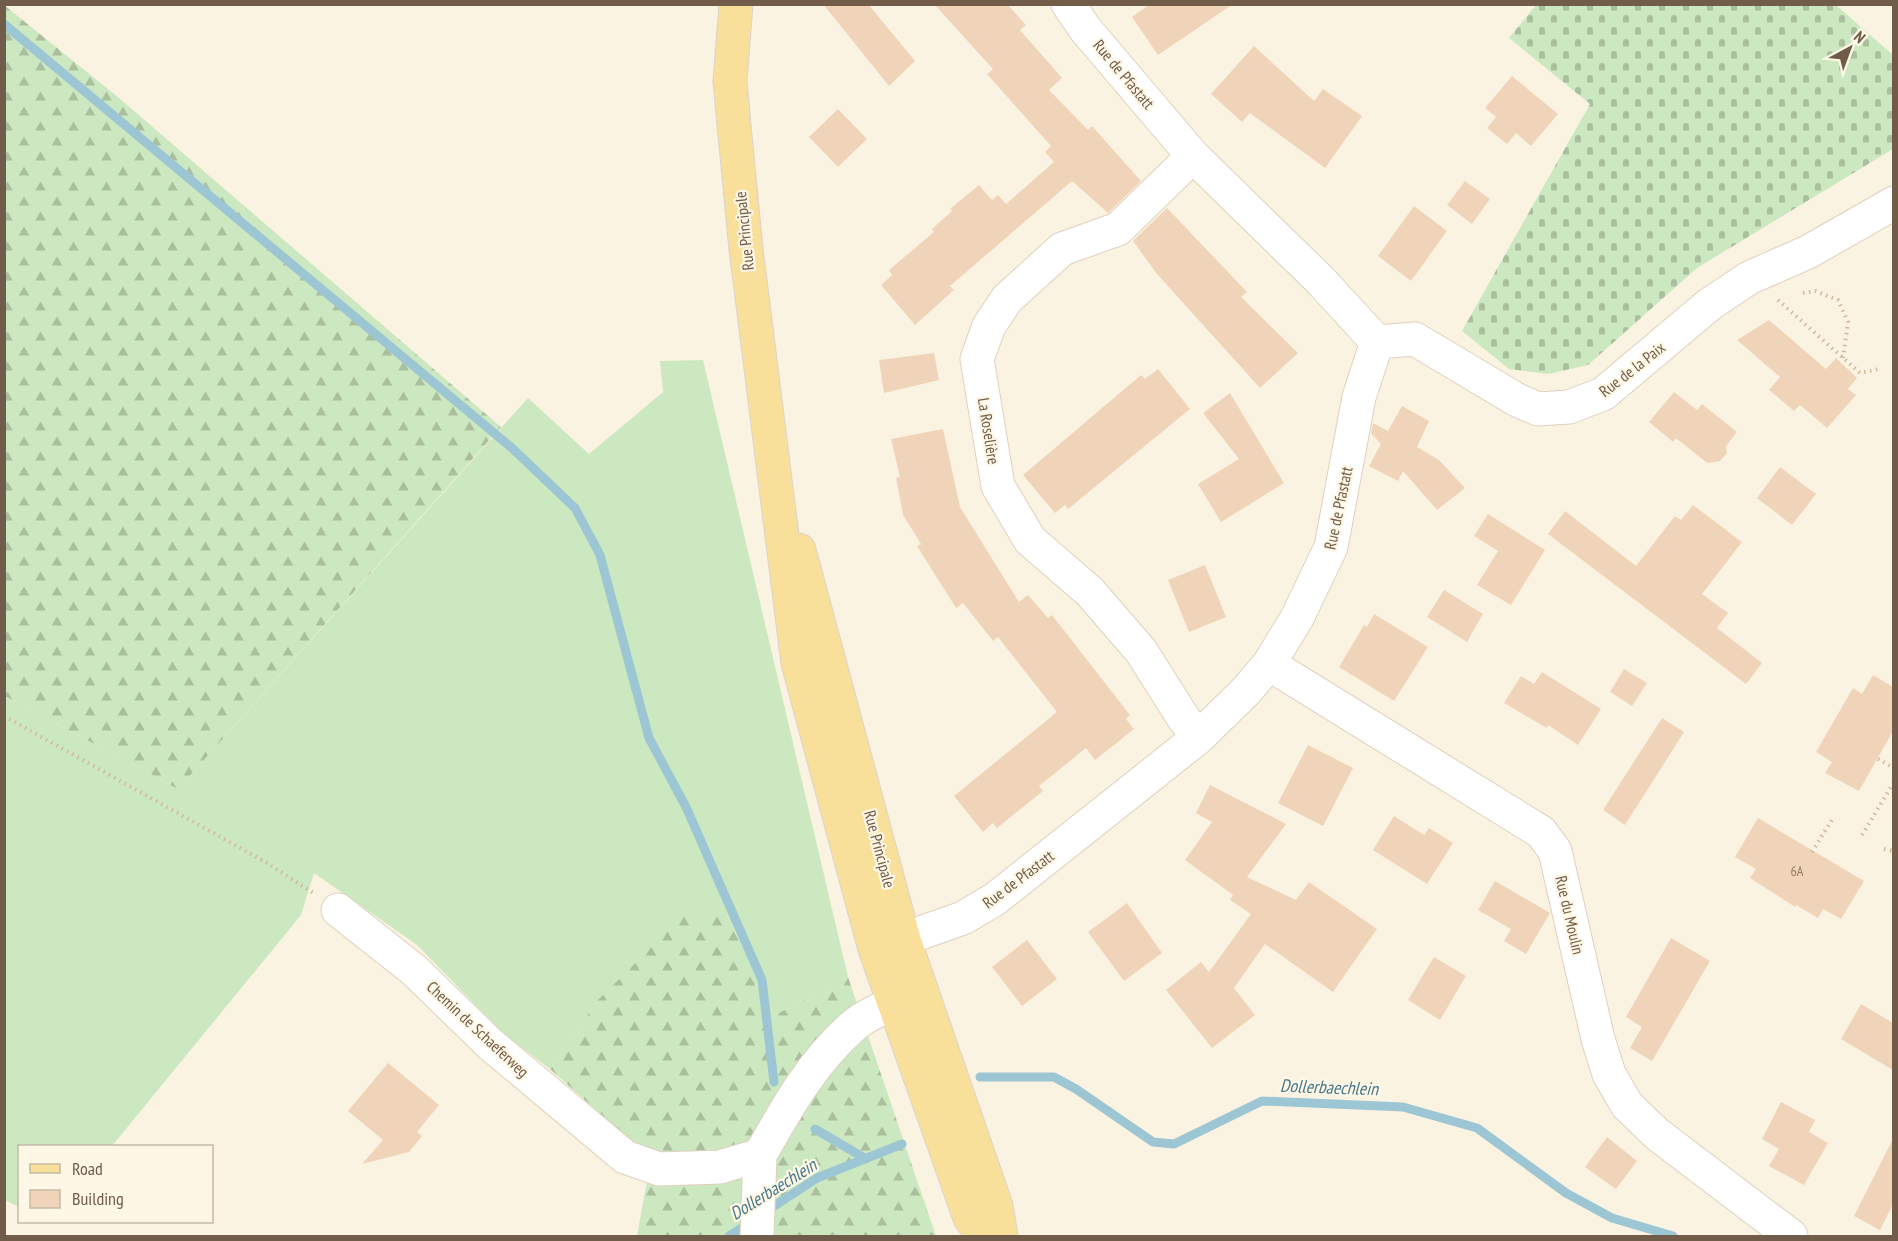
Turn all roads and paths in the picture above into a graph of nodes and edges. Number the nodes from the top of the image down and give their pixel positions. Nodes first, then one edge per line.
1 (736, 4) edge
2 (1068, 4) edge
3 (1193, 156) junction
4 (1893, 203) edge
5 (1893, 225) edge
6 (1808, 252) junction
7 (1795, 294) dead end
8 (1785, 296) dead end
9 (1377, 342) junction
10 (1843, 359) junction
11 (1879, 369) dead end
12 (1269, 664) junction
13 (4, 716) edge
14 (1199, 737) junction
15 (1878, 759) dead end
16 (1893, 768) edge
17 (1893, 782) edge
18 (1833, 818) dead end
19 (1862, 835) dead end
20 (1884, 849) dead end
21 (1893, 851) edge
22 (1812, 852) dead end
23 (338, 910) joint
24 (890, 945) junction
25 (908, 999) junction
26 (760, 1155) junction
27 (757, 1236) edge
28 (984, 1236) edge
29 (1001, 1236) edge
30 (1791, 1236) edge

1 - 24 main road, Rue Principale
2 - 3 street, Rue de Pfastatt
3 - 9 street, Rue de Pfastatt
3 - 14 street, La Roselière
4 - 6 street, Rue de la Paix
5 - 6 street, Rue de la Paix
6 - 9 street, Rue de la Paix
7 - 10 path
8 - 10 path
9 - 12 street, Rue de Pfastatt
10 - 11 path
12 - 14 street, Rue de Pfastatt
12 - 30 street, Rue du Moulin
13 - 23 path
14 - 24 street, Rue de Pfastatt
15 - 16 path
17 - 19 path
18 - 22 path
20 - 21 path
23 - 26 street, Chemin de Schaeferweg
24 - 25 main road, Rue Principale
25 - 26 street
25 - 28 main road, Rue Principale
25 - 29 main road, Rue Principale
26 - 27 street

